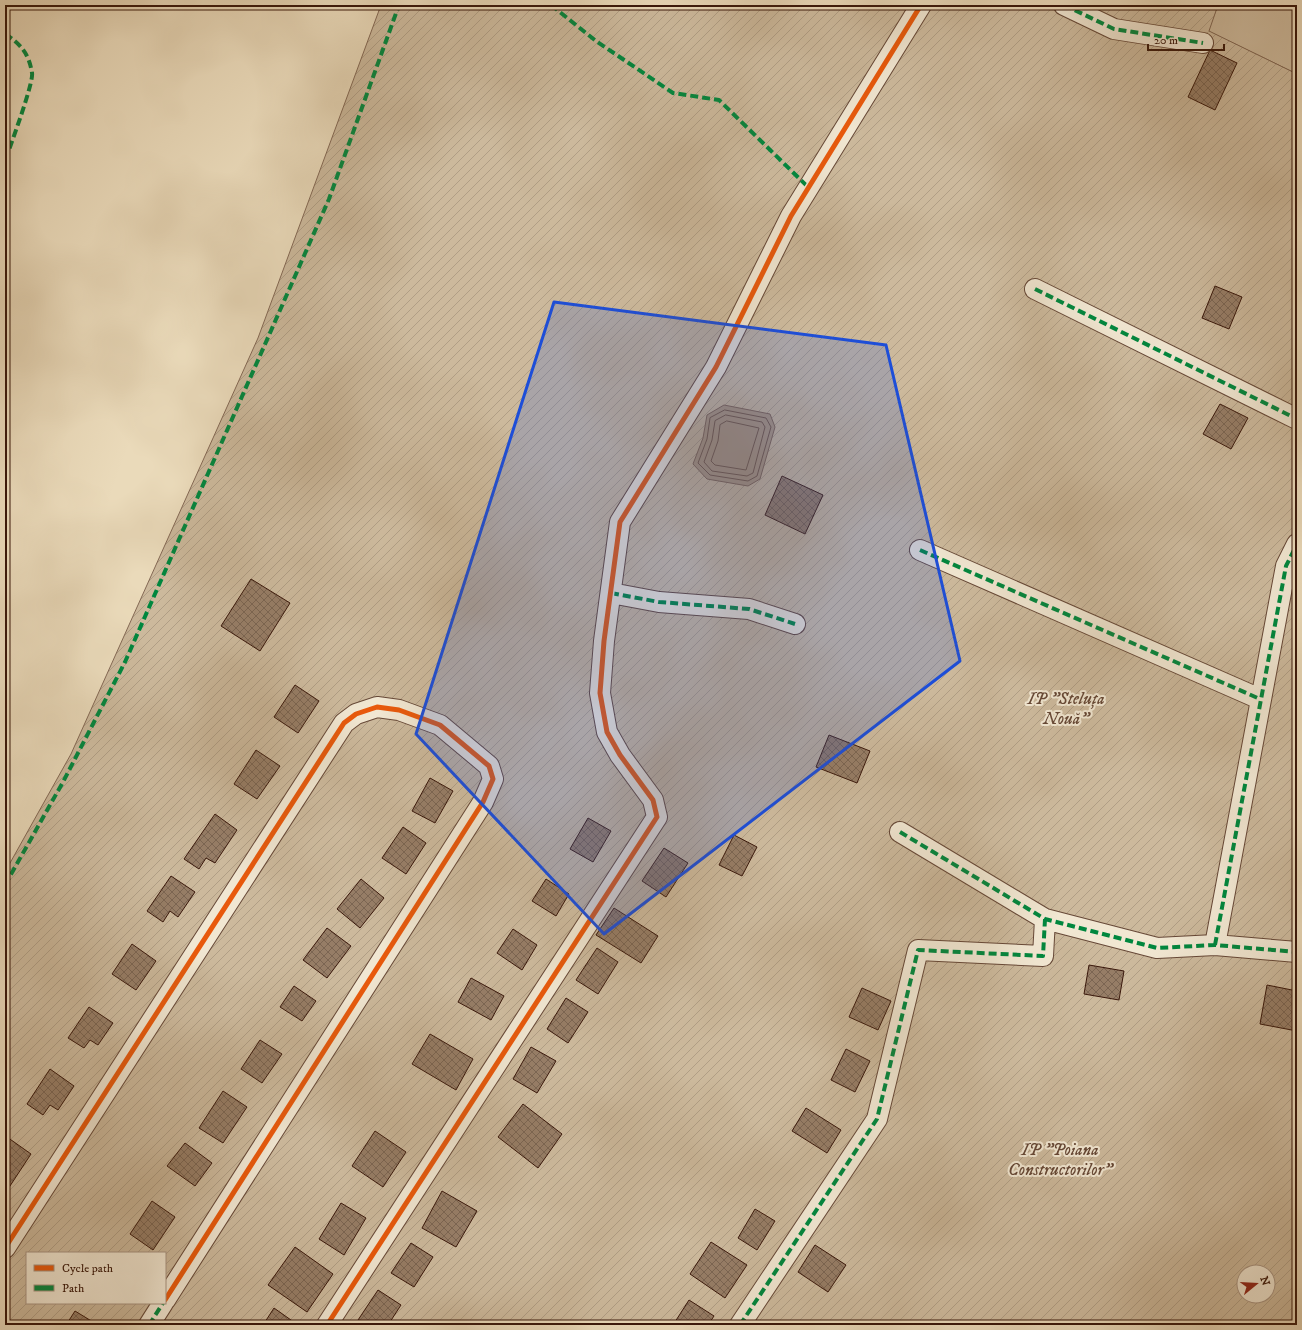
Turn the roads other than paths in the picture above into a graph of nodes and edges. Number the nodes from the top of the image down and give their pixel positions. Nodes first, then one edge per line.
1 (921, 5) edge
2 (1064, 5) edge
3 (1203, 43) dead end
4 (1035, 289) dead end
5 (1297, 419) edge
6 (1297, 544) edge
7 (920, 550) dead end
8 (611, 593) junction
9 (795, 624) dead end
10 (1260, 699) junction
11 (900, 832) dead end
12 (1045, 919) junction
13 (1215, 945) junction
14 (1297, 952) edge
15 (5, 1248) edge
16 (166, 1298) edge
17 (162, 1304) edge
18 (149, 1325) edge
19 (327, 1325) edge
20 (740, 1325) edge

1 - 8 street
2 - 3 street
4 - 5 street
6 - 10 street
7 - 10 street
8 - 9 street
8 - 19 street
10 - 13 street
11 - 12 street
12 - 13 street
12 - 20 street
13 - 14 street
15 - 16 street
17 - 18 street

